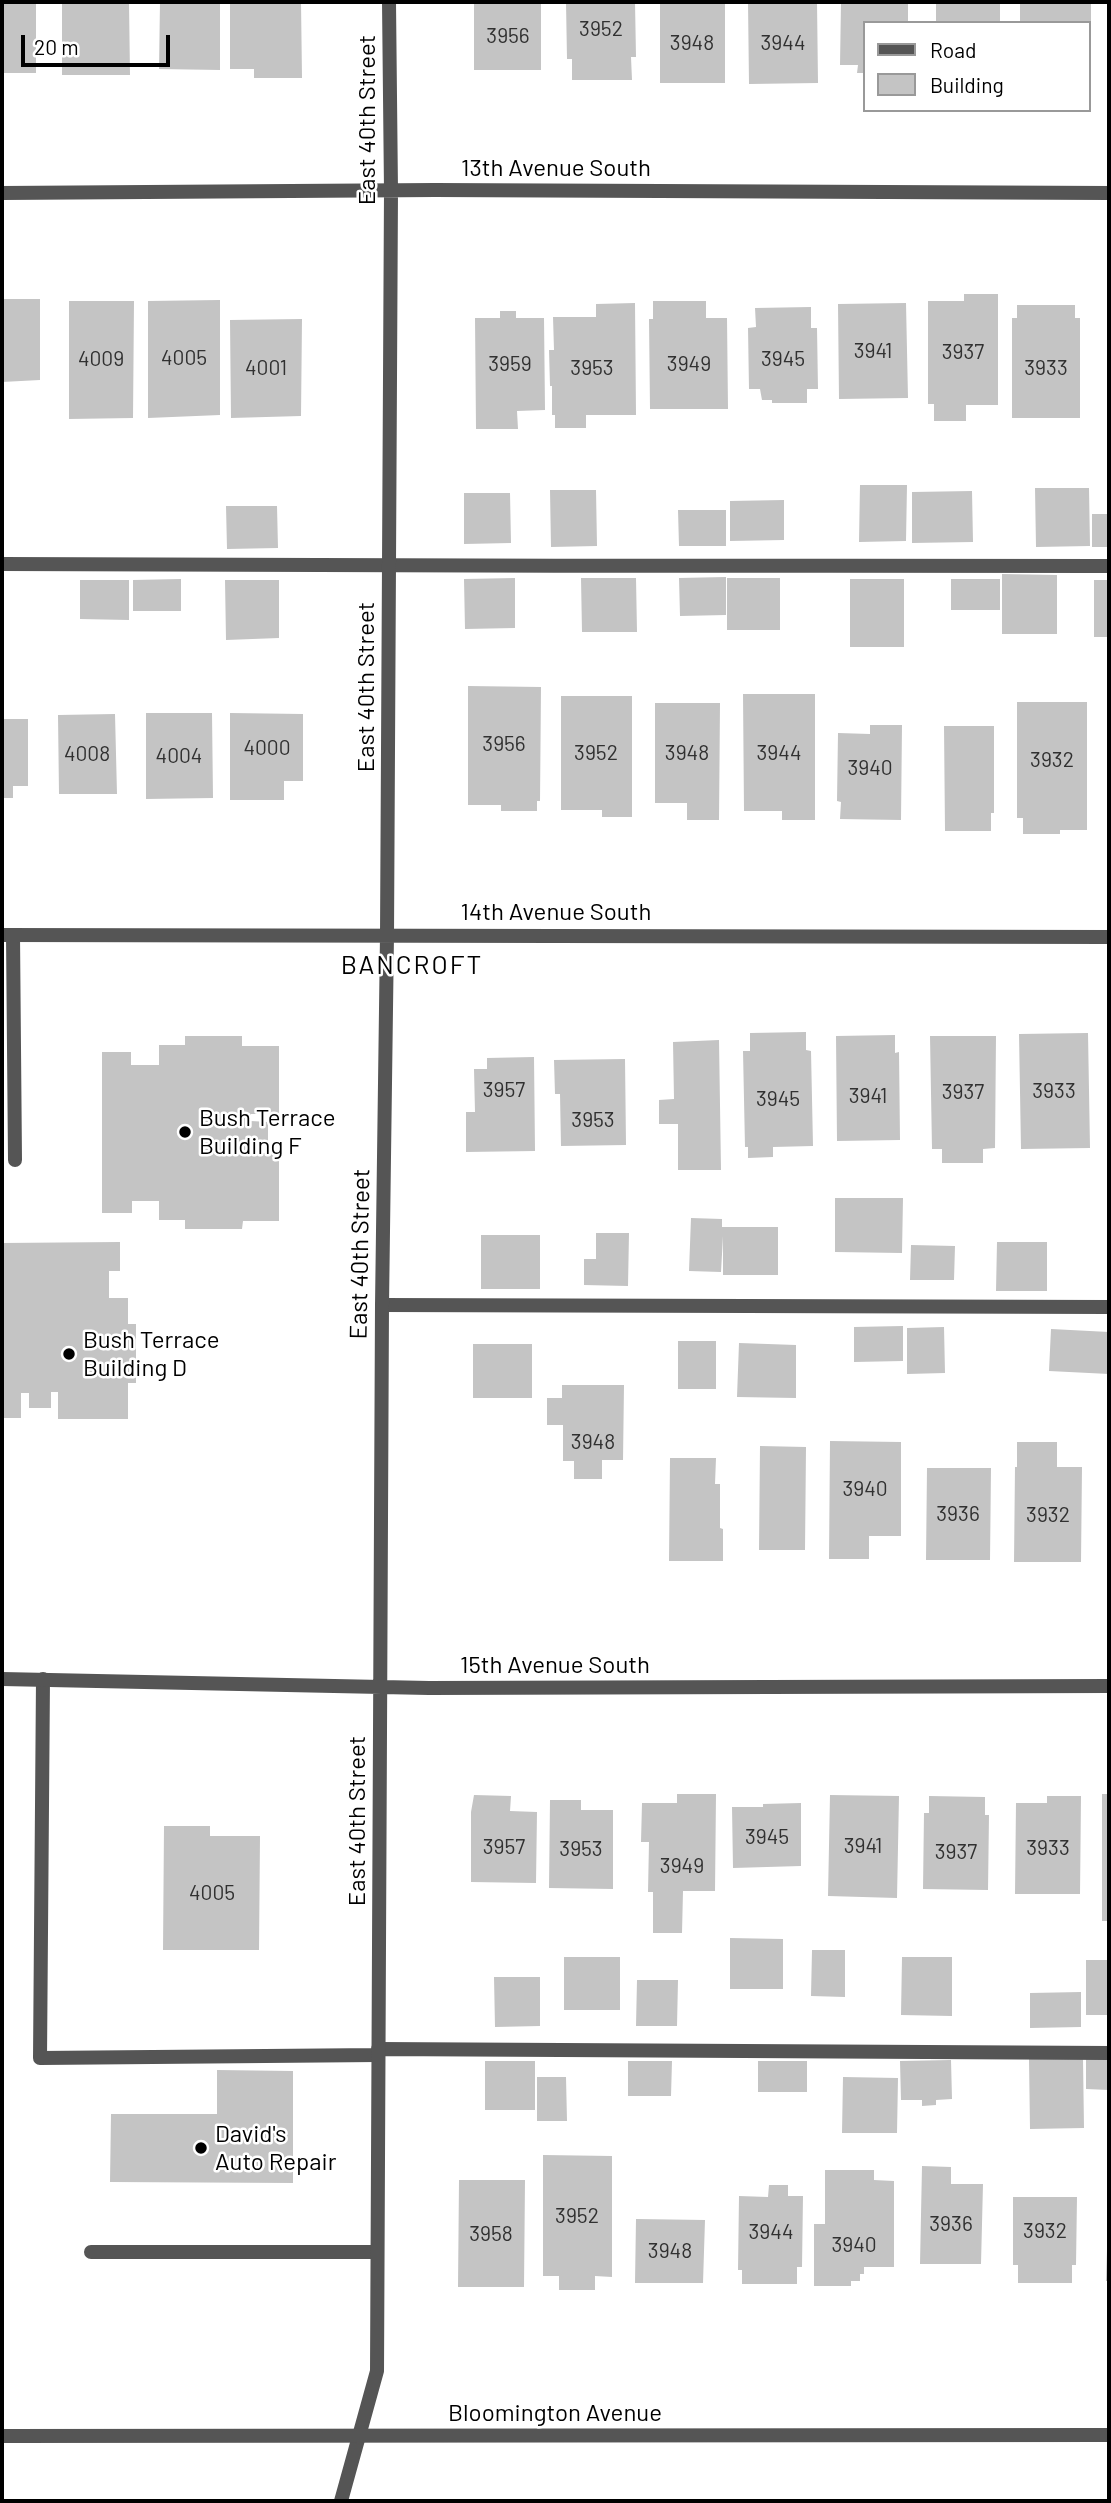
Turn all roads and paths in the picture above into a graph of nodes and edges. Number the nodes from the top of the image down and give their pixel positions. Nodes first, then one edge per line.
1 (389, 2) edge
2 (391, 191) junction
3 (2, 193) edge
4 (1109, 193) edge
5 (2, 564) edge
6 (389, 565) junction
7 (1109, 566) edge
8 (7, 935) edge
9 (387, 935) junction
10 (1109, 937) edge
11 (15, 1160) dead end
12 (382, 1305) junction
13 (1109, 1307) edge
14 (2, 1679) edge
15 (43, 1679) junction
16 (1109, 1686) edge
17 (381, 1687) junction
18 (378, 2052) junction
19 (1109, 2053) edge
20 (91, 2252) dead end
21 (377, 2252) junction
22 (2, 2435) edge
23 (1109, 2435) edge
24 (358, 2436) junction
25 (341, 2501) edge

1 - 2 street, East 40th Street
2 - 3 street, 13th Avenue South
2 - 4 street, 13th Avenue South
2 - 6 street, East 40th Street
5 - 6 street
6 - 7 street
6 - 9 street, East 40th Street
8 - 9 street, 14th Avenue South
8 - 11 street
9 - 10 street, 14th Avenue South
9 - 12 street, East 40th Street
12 - 13 street
12 - 17 street, East 40th Street
14 - 15 street, 15th Avenue South
15 - 17 street, 15th Avenue South
15 - 18 street
16 - 17 street, 15th Avenue South
17 - 18 street, East 40th Street
18 - 19 street
18 - 21 street, East 40th Street
20 - 21 street
21 - 24 street, East 40th Street
22 - 24 street, Bloomington Avenue
23 - 24 street, Bloomington Avenue
24 - 25 street, East 40th Street

